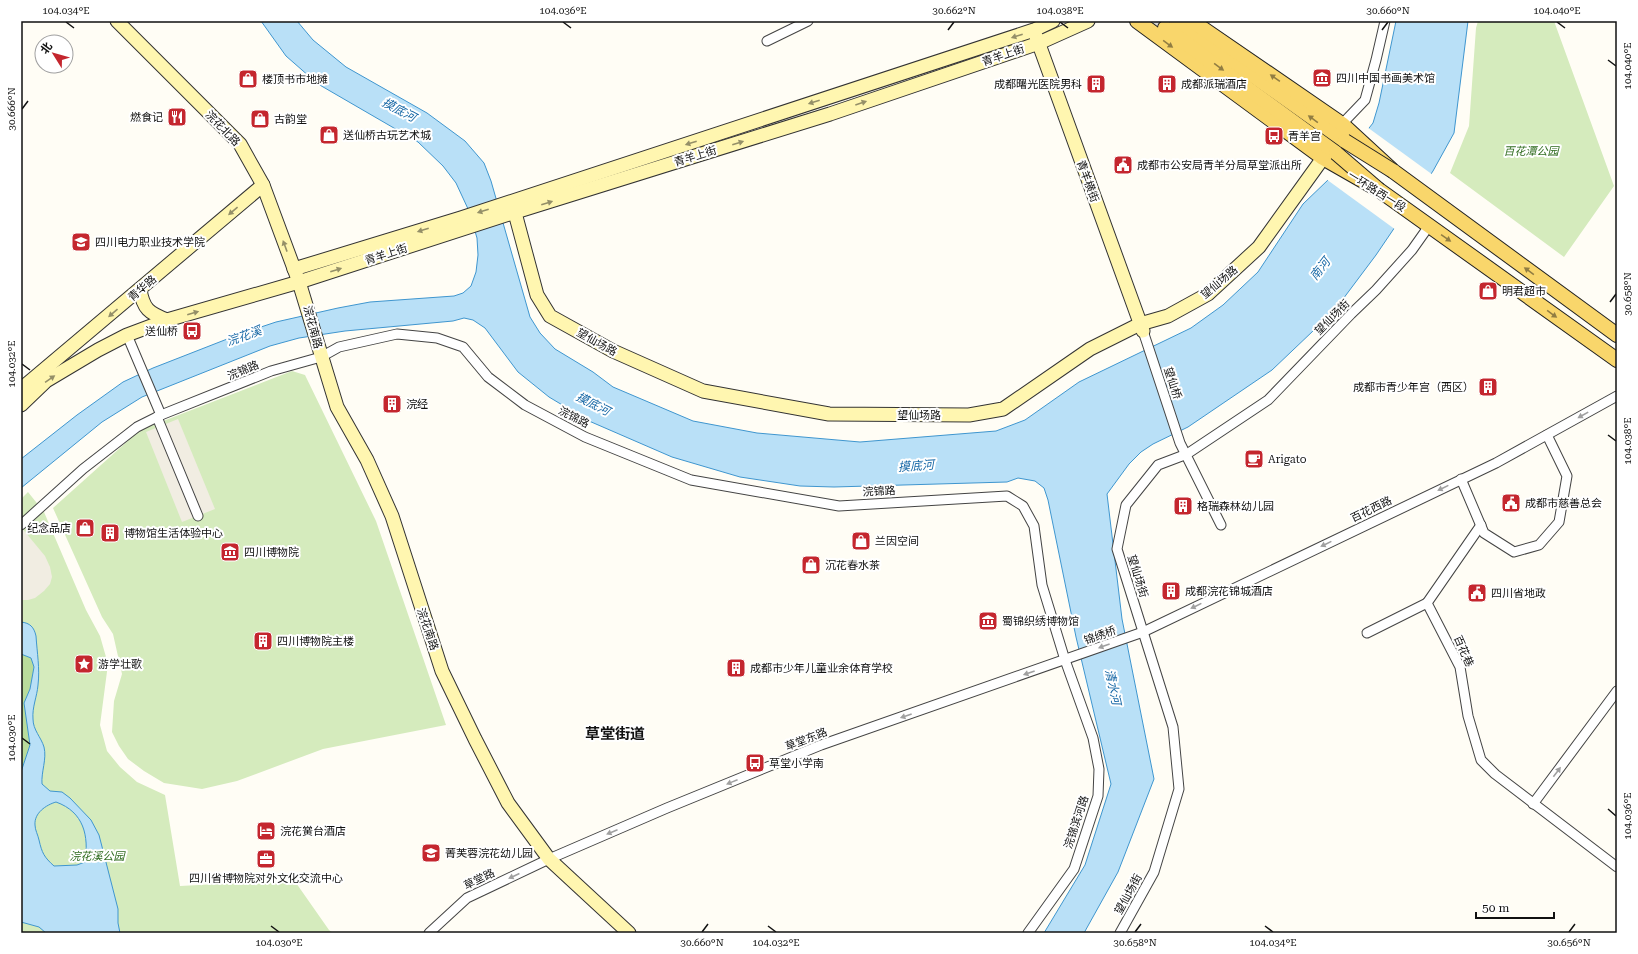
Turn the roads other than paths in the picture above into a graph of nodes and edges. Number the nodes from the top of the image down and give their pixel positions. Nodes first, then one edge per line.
1 (117, 21) edge
2 (808, 21) edge
3 (1054, 21) edge
4 (1088, 21) edge
5 (1137, 21) edge
6 (1192, 21) edge
7 (1385, 21) edge
8 (1170, 24) edge
9 (1034, 30) junction
10 (767, 41) dead end
11 (1039, 43) junction
12 (1346, 133) junction
13 (1330, 158) junction
14 (263, 185) junction
15 (510, 210) junction
16 (464, 223) junction
17 (1429, 226) junction
18 (294, 269) junction
19 (299, 282) junction
20 (140, 289) junction
21 (167, 320) junction
22 (1142, 327) junction
23 (127, 335) junction
24 (1617, 335) edge
25 (321, 357) junction
26 (1617, 360) edge
27 (21, 389) edge
28 (1617, 396) edge
29 (21, 405) edge
30 (159, 416) junction
31 (1547, 434) junction
32 (1186, 454) junction
33 (1461, 479) junction
34 (198, 516) dead end
35 (21, 525) edge
36 (1221, 525) dead end
37 (1481, 525) junction
38 (1427, 603) junction
39 (1143, 632) junction
40 (1367, 633) dead end
41 (1131, 636) joint
42 (1077, 656) joint
43 (1065, 660) junction
44 (1617, 691) edge
45 (1533, 804) junction
46 (549, 859) junction
47 (1617, 867) edge
48 (429, 933) edge
49 (629, 933) edge
50 (1028, 933) edge
51 (1120, 933) edge

1 - 14 main road, 浣花北路
2 - 10 street
3 - 9 main road, 青羊上街
4 - 11 main road, 青羊上街
5 -> 13 main road
12 -> 6 main road
7 - 12 street
12 -> 8 main road
8 -> 13 main road
9 - 11 main road, 青羊横街
9 -> 15 main road, 青羊上街
15 -> 11 main road, 青羊上街
11 - 22 main road, 青羊横街
24 -> 12 main road, bridge
13 - 17 main road, 一环路西一段, bridge
13 - 22 main road, 望仙场路
18 -> 14 main road, 浣花北路
14 -> 20 main road, 青华路
15 - 16 main road, 青羊上街
15 - 22 main road, 望仙场路
16 -> 18 main road, 青羊上街
19 -> 16 main road, 青羊上街
17 -> 26 main road, 一环路西一段
17 - 32 street, 望仙场街
18 - 19 main road, 浣花北路
21 -> 19 main road
19 - 25 main road, 浣花南路
20 - 21 main road
20 -> 27 main road, 青华路
21 - 23 main road
22 - 32 street, 望仙桥
29 -> 23 main road
23 - 30 street
25 - 30 street, 浣锦路
25 - 43 street, 浣锦路
25 - 46 main road, 浣花南路
28 -> 31 street, 百花西路
30 - 34 street
30 - 35 street, 浣锦路
31 - 33 street, 百花西路
31 - 37 street
32 - 36 street, 望仙桥
32 - 39 street, 望仙场街
33 - 37 street
33 -> 39 street, 百花西路
37 - 38 street
38 - 40 street
38 - 45 street, 百花巷
39 - 41 street, 百花西路
39 - 51 street, 望仙场街
41 -> 42 street, 锦绣桥
42 - 43 street, 草堂东路
43 -> 46 street, 草堂东路
43 - 50 street, 浣锦滨河路
45 -> 44 street
45 - 47 street, 百花巷
46 -> 48 street, 草堂路
46 - 49 main road, 浣花南路

